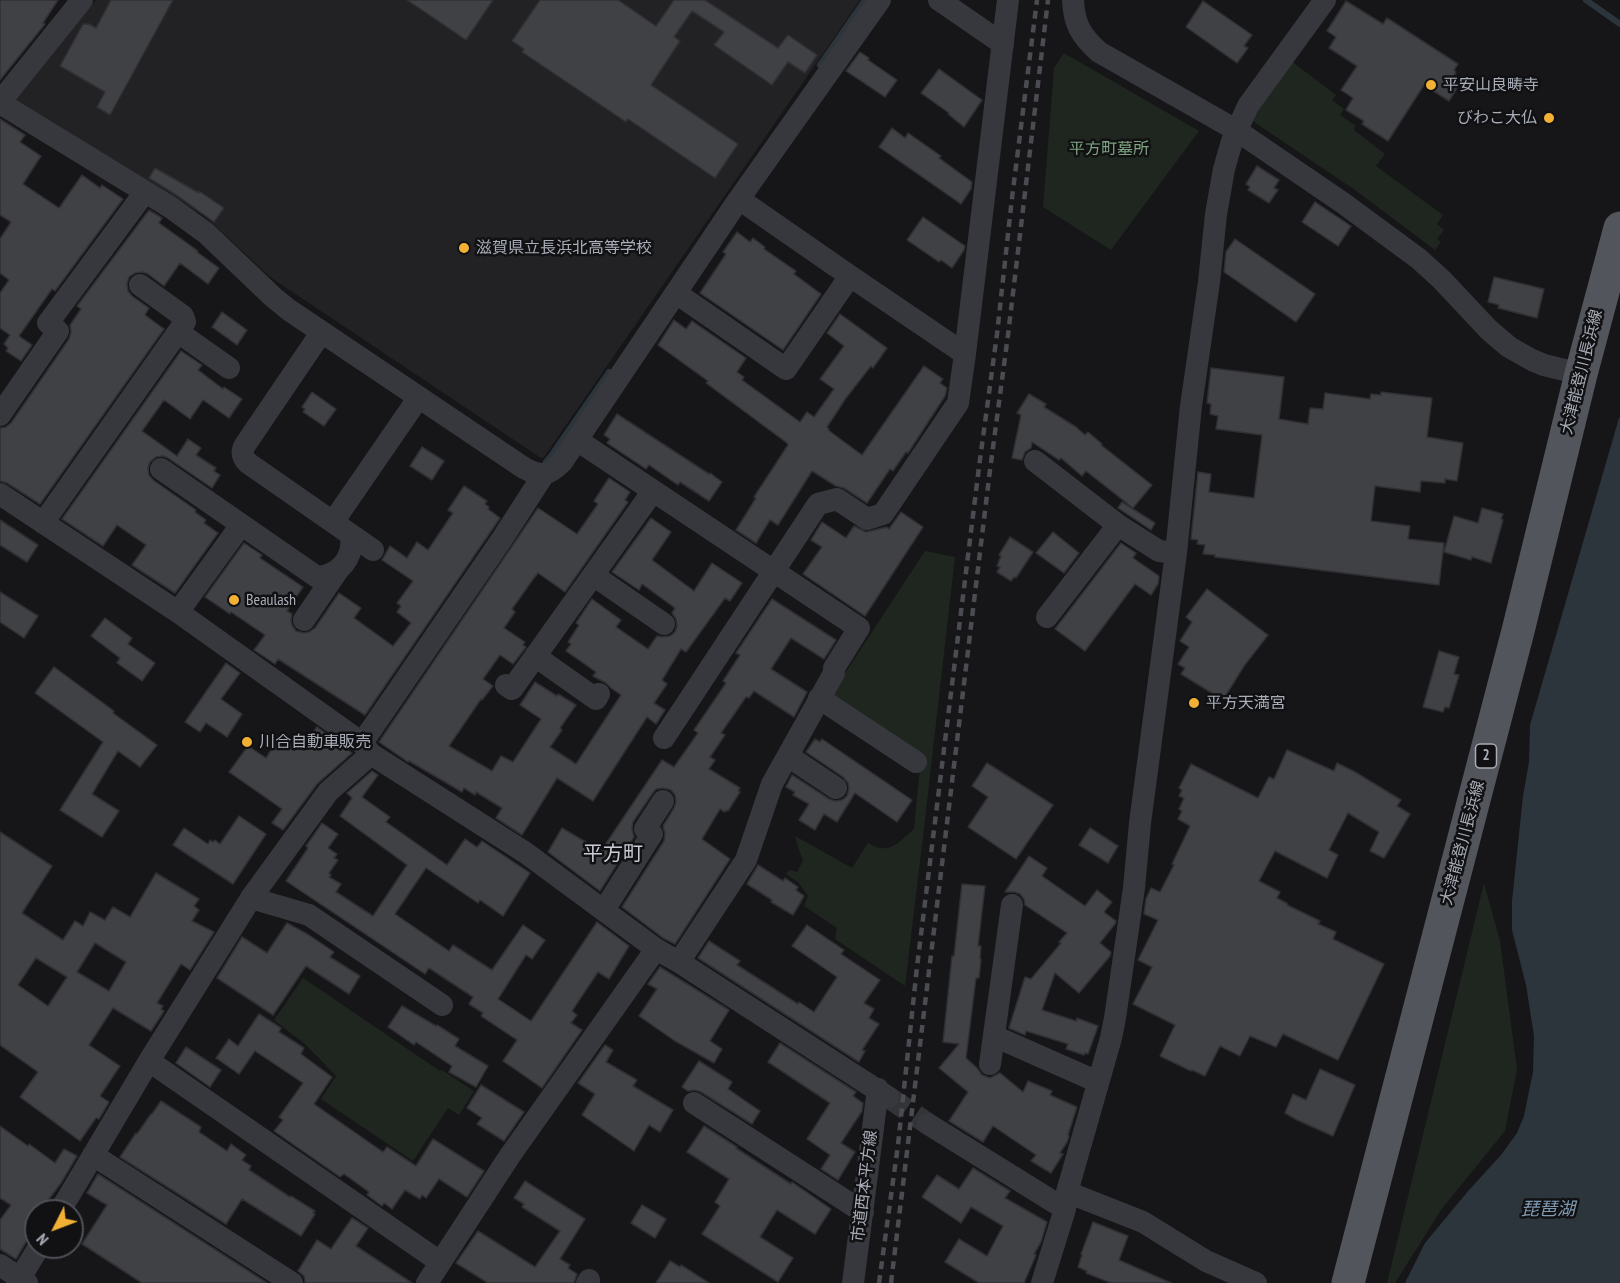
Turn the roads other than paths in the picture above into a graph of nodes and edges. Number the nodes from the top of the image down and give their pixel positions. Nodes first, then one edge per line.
1 (82, 0) edge
2 (880, 0) edge
3 (939, 0) edge
4 (1008, 0) edge
5 (1073, 0) edge
6 (1325, 0) edge
7 (1003, 44) junction
8 (0, 103) edge
9 (1236, 130) junction
10 (145, 192) junction
11 (739, 199) junction
12 (1620, 228) edge
13 (850, 276) junction
14 (140, 285) dead end
15 (676, 293) junction
16 (178, 332) junction
17 (321, 333) junction
18 (965, 354) junction
19 (229, 368) dead end
20 (1581, 374) junction
21 (419, 397) junction
22 (0, 415) edge
23 (577, 440) junction
24 (1035, 461) dead end
25 (161, 469) dead end
26 (544, 474) junction
27 (653, 491) junction
28 (0, 494) edge
29 (43, 523) junction
30 (242, 525) junction
31 (1118, 525) junction
32 (342, 528) junction
33 (373, 550) dead end
34 (1176, 553) junction
35 (338, 570) junction
36 (774, 572) junction
37 (593, 575) junction
38 (178, 612) junction
39 (1047, 617) dead end
40 (304, 620) dead end
41 (664, 624) dead end
42 (535, 656) junction
43 (506, 685) dead end
44 (599, 694) dead end
45 (819, 698) junction
46 (664, 738) dead end
47 (366, 748) junction
48 (788, 756) junction
49 (916, 762) dead end
50 (836, 788) dead end
51 (663, 801) dead end
52 (251, 898) junction
53 (1012, 905) dead end
54 (604, 910) junction
55 (656, 949) junction
56 (679, 962) junction
57 (442, 1005) dead end
58 (994, 1036) junction
59 (149, 1061) junction
60 (990, 1064) dead end
61 (1098, 1083) junction
62 (694, 1103) dead end
63 (928, 1124) tunnel mouth
64 (93, 1155) junction
65 (67, 1199) edge
66 (1066, 1200) junction
67 (862, 1212) junction
68 (33, 1259) edge
69 (440, 1262) junction
70 (0, 1265) edge
71 (21, 1281) edge
72 (292, 1283) edge
73 (427, 1283) edge
74 (853, 1283) edge
75 (1042, 1283) edge
76 (1256, 1283) edge
77 (1348, 1283) edge

1 - 8 street
2 - 11 street
3 - 7 street
4 - 7 street
5 - 9 street
6 - 9 street
7 - 18 street
8 - 10 street
9 - 20 street
9 - 34 street
10 - 17 street
10 - 22 street
11 - 13 street
11 - 15 street
12 - 20 main road, 大津能登川長浜線 / 2
13 - 15 street
13 - 18 street
14 - 16 street
15 - 23 street
16 - 19 street
16 - 29 street
17 - 21 street
17 - 32 street
18 - 36 street
20 - 77 main road, 大津能登川長浜線 / 2
21 - 26 street
21 - 32 street
23 - 26 street
23 - 27 street
24 - 31 street
25 - 30 street
26 - 47 street
27 - 36 street
27 - 37 street
28 - 29 street
29 - 38 street
30 - 35 street
30 - 38 street
31 - 34 street
31 - 39 street
32 - 33 street
32 - 35 street
34 - 61 street
35 - 40 street
36 - 45 street
36 - 46 street
37 - 41 street
37 - 42 street
38 - 47 street
42 - 43 street
42 - 44 street
45 - 48 street
45 - 49 street
47 - 52 street
47 - 54 street
48 - 50 street
48 - 56 street
51 - 54 street
52 - 57 street
52 - 59 street
53 - 58 street
54 - 55 street
55 - 56 street
55 - 69 street
56 - 67 street, 市道西本平方線
58 - 60 street
58 - 61 street
59 - 64 street
59 - 69 street
61 - 66 street
62 - 67 street
63 - 66 street
64 - 65 street
64 - 72 street
66 - 75 street
66 - 76 street
67 - 74 street, 市道西本平方線
68 - 71 street
69 - 73 street
70 - 71 street

